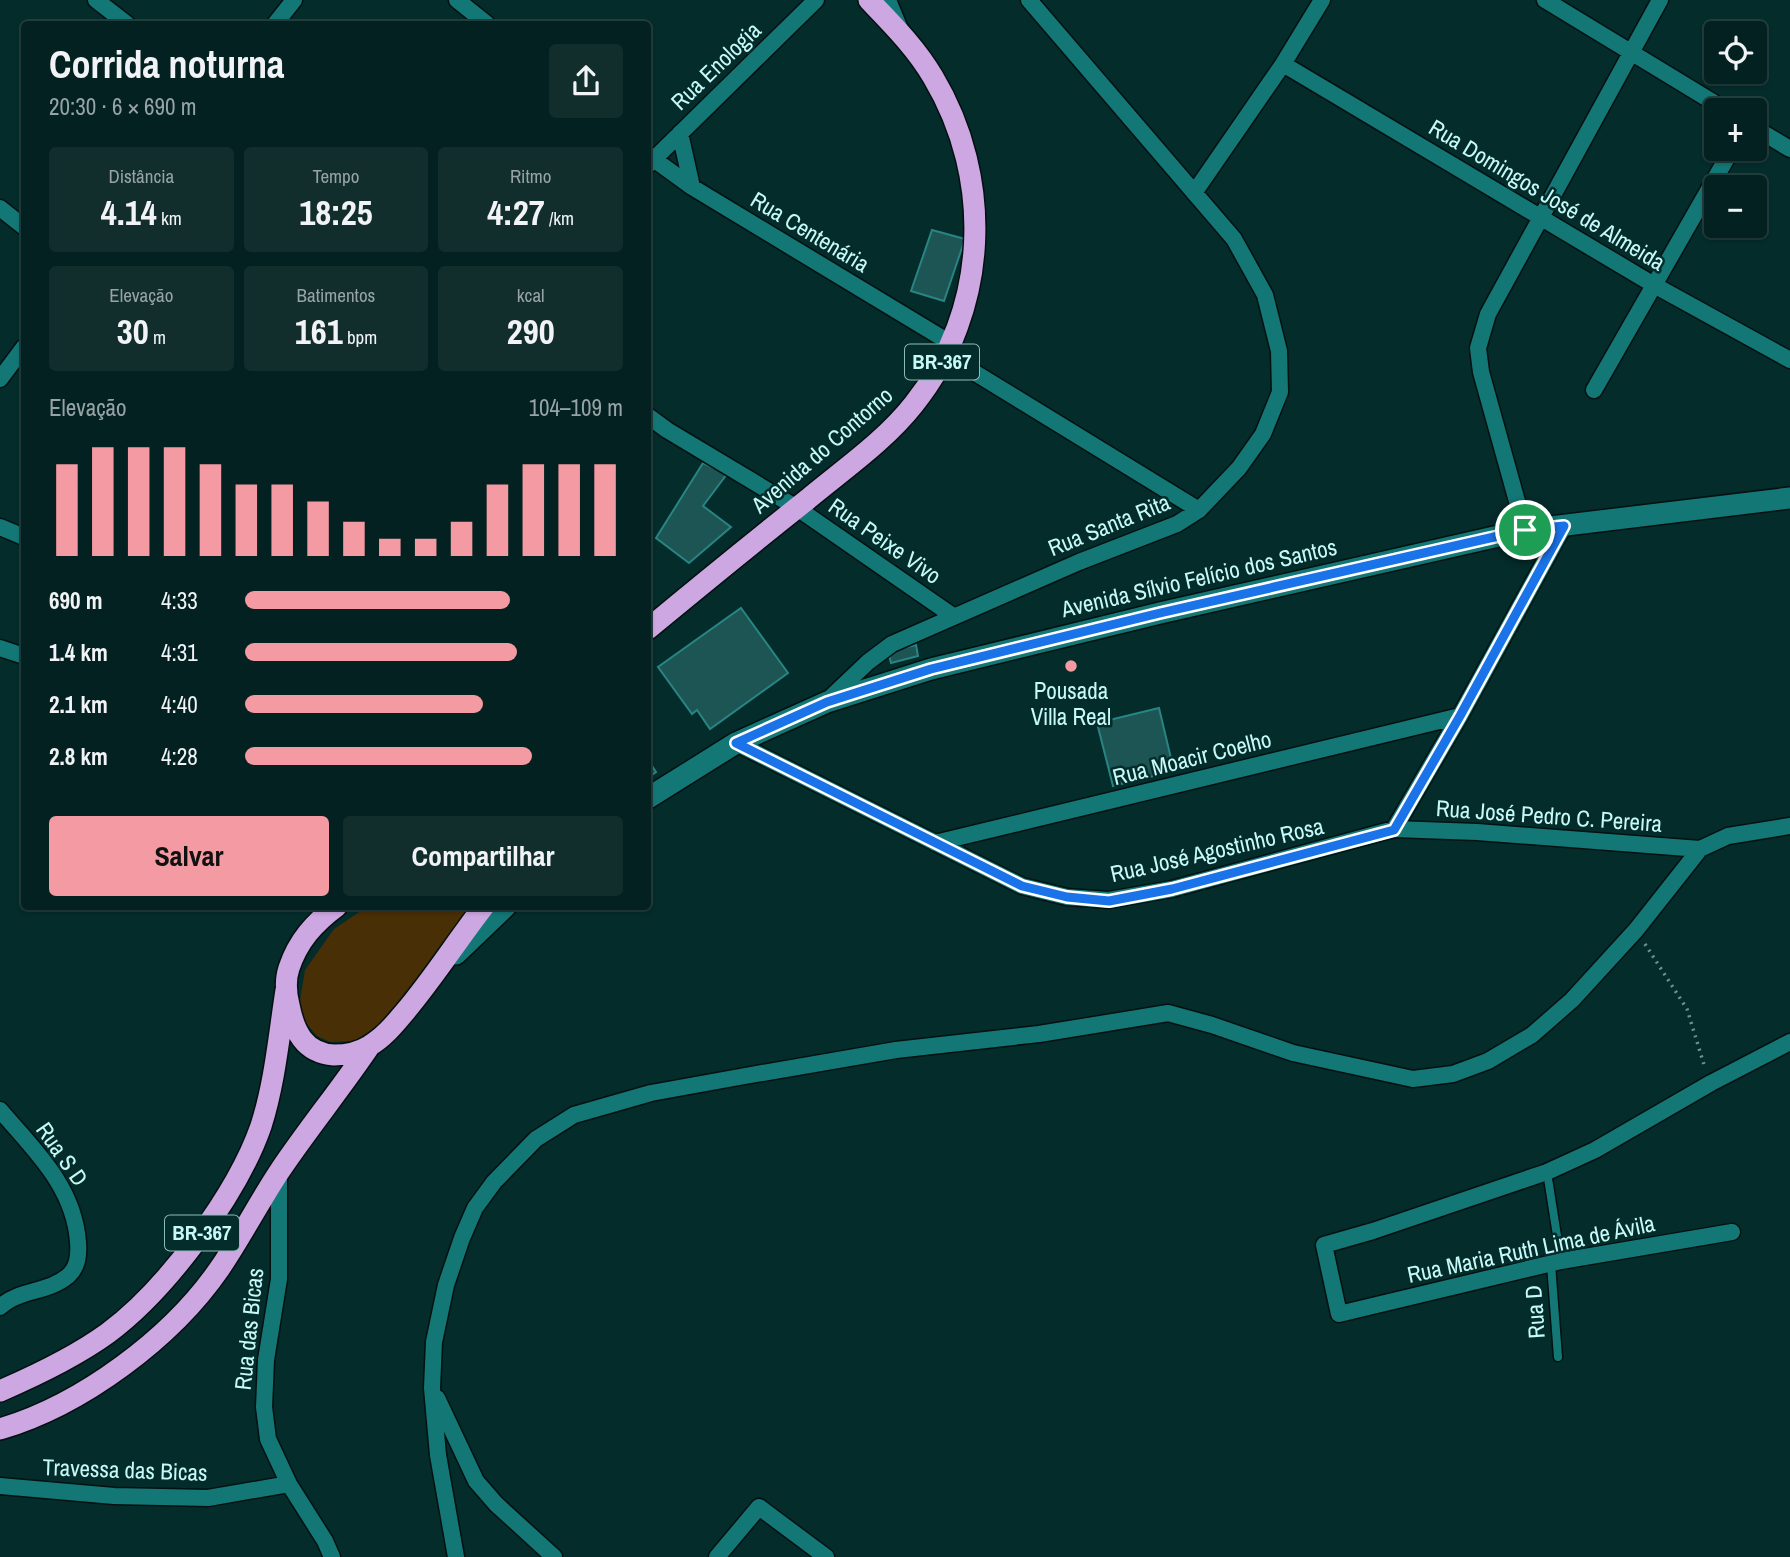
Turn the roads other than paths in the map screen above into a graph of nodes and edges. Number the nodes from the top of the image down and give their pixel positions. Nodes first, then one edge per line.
1 (96, 0) edge
2 (294, 0) edge
3 (457, 0) edge
4 (816, 0) edge
5 (869, 0) edge
6 (888, 0) edge
7 (1029, 0) edge
8 (1322, 0) edge
9 (1545, 0) edge
10 (1660, 0) edge
11 (123, 21) edge
12 (277, 21) edge
13 (483, 21) edge
14 (902, 35) junction
15 (1631, 51) junction
16 (1283, 64) junction
17 (1707, 98) edge
18 (680, 133) junction
19 (1767, 135) edge
20 (1790, 149) edge
21 (651, 158) edge
22 (651, 161) edge
23 (1725, 161) edge
24 (692, 187) junction
25 (1195, 193) junction
26 (0, 208) edge
27 (1540, 218) junction
28 (21, 225) edge
29 (1654, 285) junction
30 (949, 349) junction
31 (21, 351) edge
32 (1790, 360) edge
33 (0, 379) edge
34 (1594, 390) dead end
35 (651, 418) edge
36 (1790, 498) edge
37 (797, 508) junction
38 (1199, 510) junction
39 (1564, 526) junction
40 (0, 527) edge
41 (1525, 530) junction
42 (21, 536) edge
43 (953, 616) junction
44 (651, 627) edge
45 (0, 648) edge
46 (21, 655) edge
47 (827, 702) junction
48 (1460, 716) junction
49 (736, 743) junction
50 (651, 796) edge
51 (1790, 826) edge
52 (1394, 830) junction
53 (934, 843) junction
54 (1700, 849) junction
55 (332, 910) edge
56 (481, 910) edge
57 (502, 910) edge
58 (428, 983) junction
59 (286, 990) junction
60 (1790, 1042) edge
61 (369, 1047) junction
62 (0, 1110) edge
63 (279, 1172) junction
64 (1547, 1172) junction
65 (1732, 1232) dead end
66 (1556, 1263) junction
67 (0, 1307) edge
68 (1558, 1357) dead end
69 (432, 1388) junction
70 (0, 1391) edge
71 (0, 1429) edge
72 (289, 1484) junction
73 (0, 1486) edge
74 (332, 1557) edge
75 (456, 1557) edge
76 (554, 1557) edge
77 (717, 1557) edge
78 (826, 1557) edge

1 - 11 street
2 - 12 street
3 - 13 street
4 - 18 street, Rua Enologia
5 - 14 highway, Avenida do Contorno / BR-367
6 - 14 street, Avenida do Contorno
7 - 25 street, Rua Santa Rita
8 - 16 street
9 - 15 street
10 - 15 street
14 - 30 highway, Avenida do Contorno / BR-367
15 - 17 street
15 - 27 street
16 - 25 street
16 - 27 street, Rua Domingos José de Almeida
18 - 21 street, Rua Enologia
18 - 24 street
19 - 20 street
22 - 24 street, Rua Centenária
23 - 29 street
24 - 30 street, Rua Centenária
25 - 38 street, Rua Santa Rita
26 - 28 street
27 - 29 street, Rua Domingos José de Almeida
27 - 41 street
29 - 32 street, Rua Domingos José de Almeida
29 - 34 street
30 - 37 highway, Avenida do Contorno / BR-367
30 - 38 street, Rua Centenária
31 - 33 street
35 - 37 street, Rua Peixe Vivo
36 - 39 main road, Avenida Sílvio Felício dos Santos
37 - 43 street, Rua Peixe Vivo
37 - 44 highway, Avenida do Contorno / BR-367
38 - 43 street, Rua Santa Rita
39 - 41 main road, Avenida Sílvio Felício dos Santos
39 - 48 street
40 - 42 street
41 - 47 main road, Avenida Sílvio Felício dos Santos
43 - 47 street, Rua Santa Rita
45 - 46 street
47 - 49 main road, Avenida Sílvio Felício dos Santos
48 - 52 street
48 - 53 street, Rua Moacir Coelho
49 - 50 main road, Avenida Sílvio Felício dos Santos
49 - 53 street, Rua José Agostinho Rosa
51 - 54 street
52 - 53 street, Rua José Agostinho Rosa
52 - 54 street, Rua José Pedro C. Pereira
54 - 69 street
55 - 59 highway, BR-367
56 - 58 highway, BR-367
57 - 58 main road
58 - 61 highway, BR-367
59 - 61 highway, BR-367
59 - 70 highway, BR-367
60 - 64 street
61 - 63 highway, BR-367
62 - 67 street, Rua S D
63 - 71 highway, BR-367
63 - 72 street, Rua das Bicas
64 - 66 lane, Rua D
64 - 66 street, Rua Maria Ruth Lima de Ávila
65 - 66 street, Rua Maria Ruth Lima de Ávila
66 - 68 lane, Rua D
69 - 75 street
69 - 76 street
72 - 73 street, Travessa das Bicas
72 - 74 street, Rua das Bicas
77 - 78 street

